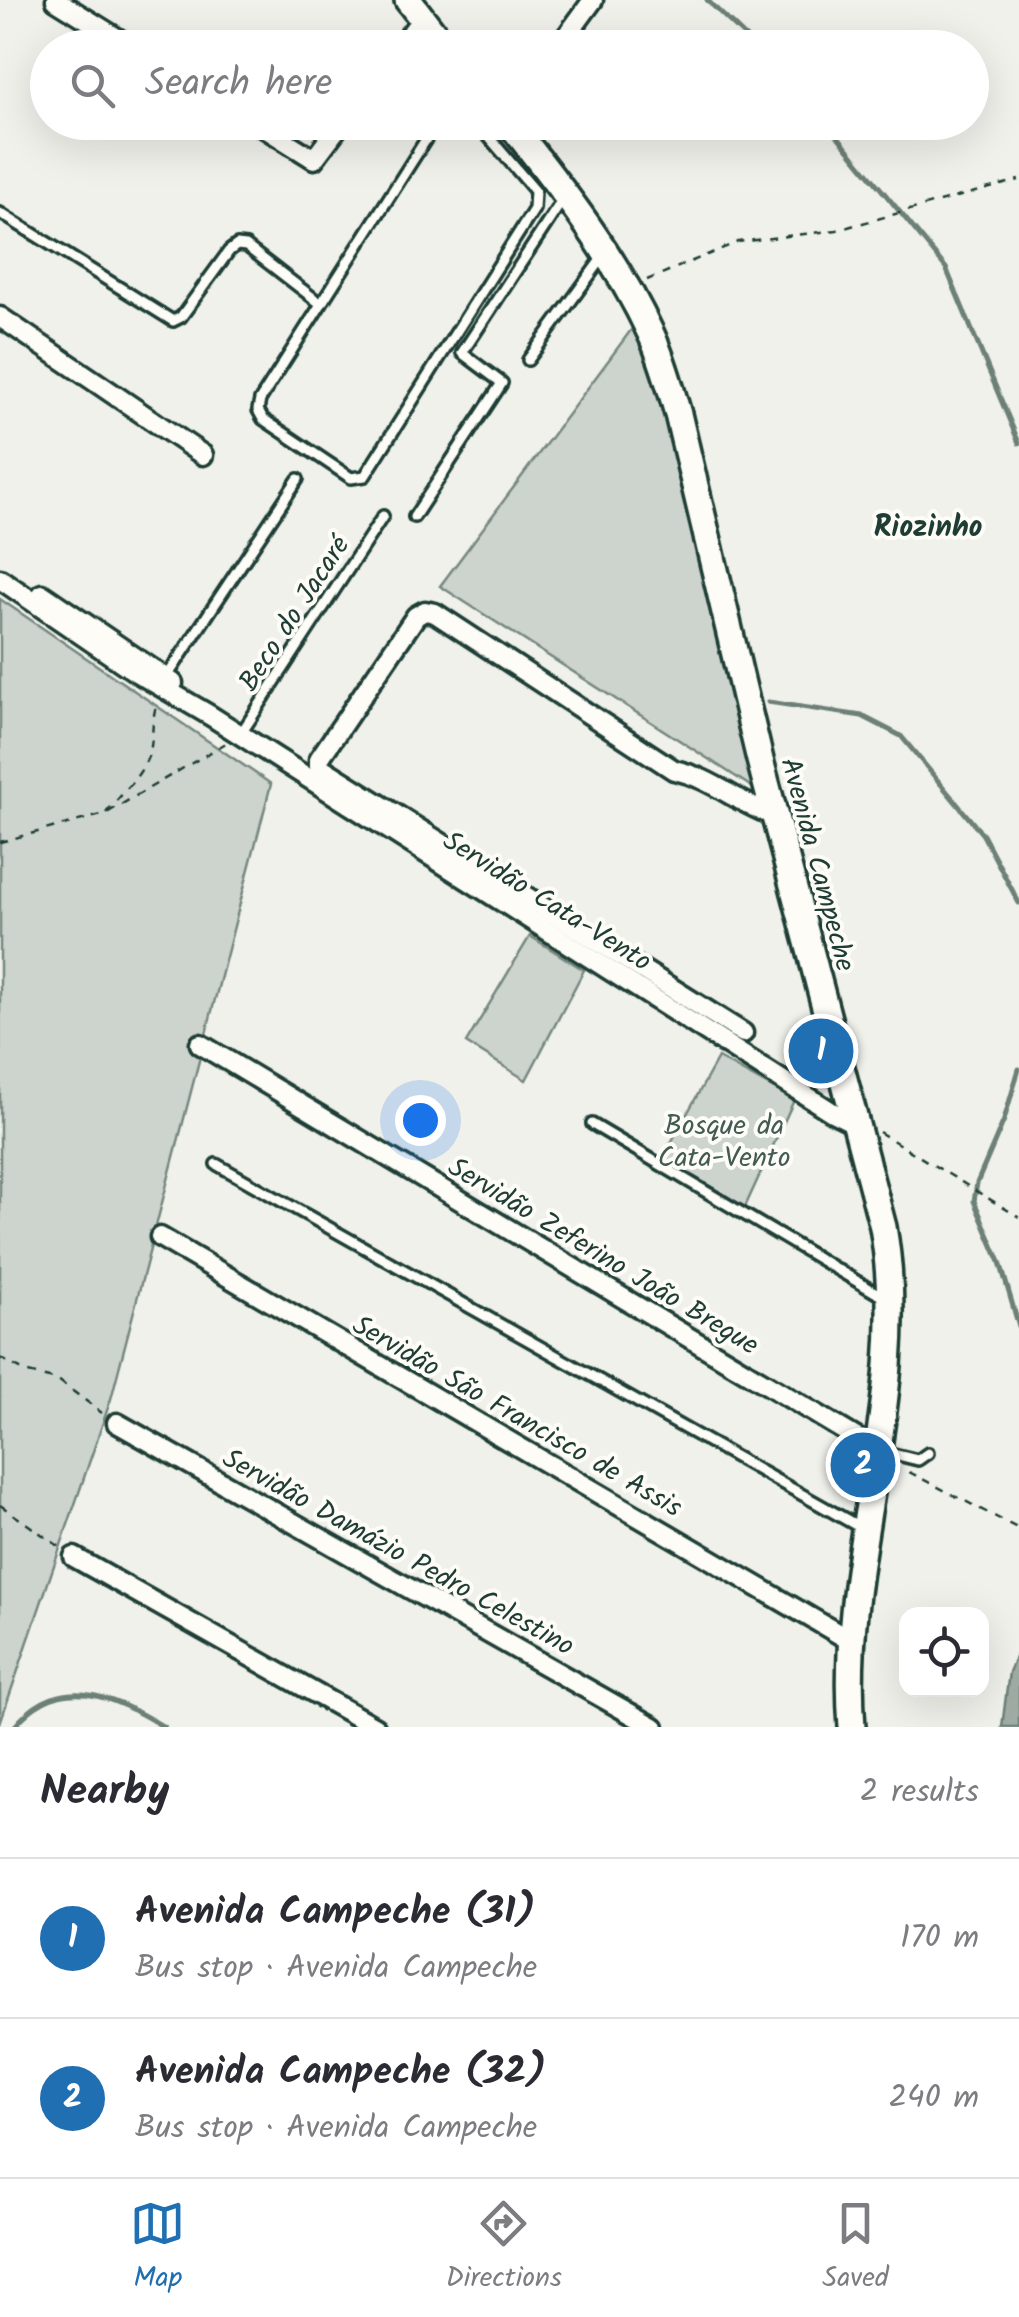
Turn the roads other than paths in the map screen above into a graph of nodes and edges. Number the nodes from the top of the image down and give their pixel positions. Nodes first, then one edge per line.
1 (56, 0) edge
2 (593, 0) edge
3 (414, 10) edge
4 (104, 30) edge
5 (430, 30) edge
6 (571, 30) edge
7 (284, 140) edge
8 (328, 140) edge
9 (426, 140) edge
10 (510, 140) edge
11 (514, 140) edge
12 (566, 194) junction
13 (0, 213) edge
14 (606, 253) junction
15 (321, 304) junction
16 (0, 316) edge
17 (528, 360) dead end
18 (202, 456) dead end
19 (298, 479) dead end
20 (383, 516) dead end
21 (414, 517) dead end
22 (0, 566) edge
23 (12, 583) edge
24 (163, 682) junction
25 (240, 735) junction
26 (775, 816) junction
27 (453, 861) junction
28 (743, 1033) dead end
29 (200, 1044) dead end
30 (592, 1124) dead end
31 (858, 1125) junction
32 (216, 1164) dead end
33 (160, 1238) dead end
34 (892, 1302) junction
35 (117, 1423) road end
36 (878, 1451) junction
37 (928, 1453) dead end
38 (865, 1531) junction
39 (74, 1557) road end
40 (849, 1640) junction
41 (375, 1727) edge
42 (654, 1727) edge
43 (852, 1727) edge

1 - 4 street
2 - 6 street
3 - 5 main road
7 - 8 street
9 - 15 lane
10 - 15 lane
11 - 12 main road, Avenida Campeche
12 - 14 main road, Avenida Campeche
12 - 21 lane
13 - 15 lane
14 - 17 lane
14 - 26 main road, Avenida Campeche
16 - 18 street
19 - 24 lane
20 - 25 lane, Beco do Jacaré
22 - 23 street, Servidão Cata-Vento
23 - 24 street, Servidão Cata-Vento
24 - 25 street, Servidão Cata-Vento
25 - 27 street, Servidão Cata-Vento
26 - 27 street
26 - 31 main road, Avenida Campeche
27 - 28 street
27 - 31 street, Servidão Cata-Vento
29 - 36 street, Servidão Zeferino João Bregue
30 - 34 lane
31 - 34 main road, Avenida Campeche
32 - 38 lane
33 - 40 street, Servidão São Francisco de Assis
34 - 36 main road, Avenida Campeche
35 - 42 street, Servidão Damázio Pedro Celestino
36 - 37 lane
36 - 38 main road, Avenida Campeche
38 - 40 main road, Avenida Campeche
39 - 41 street
40 - 43 main road, Avenida Campeche

